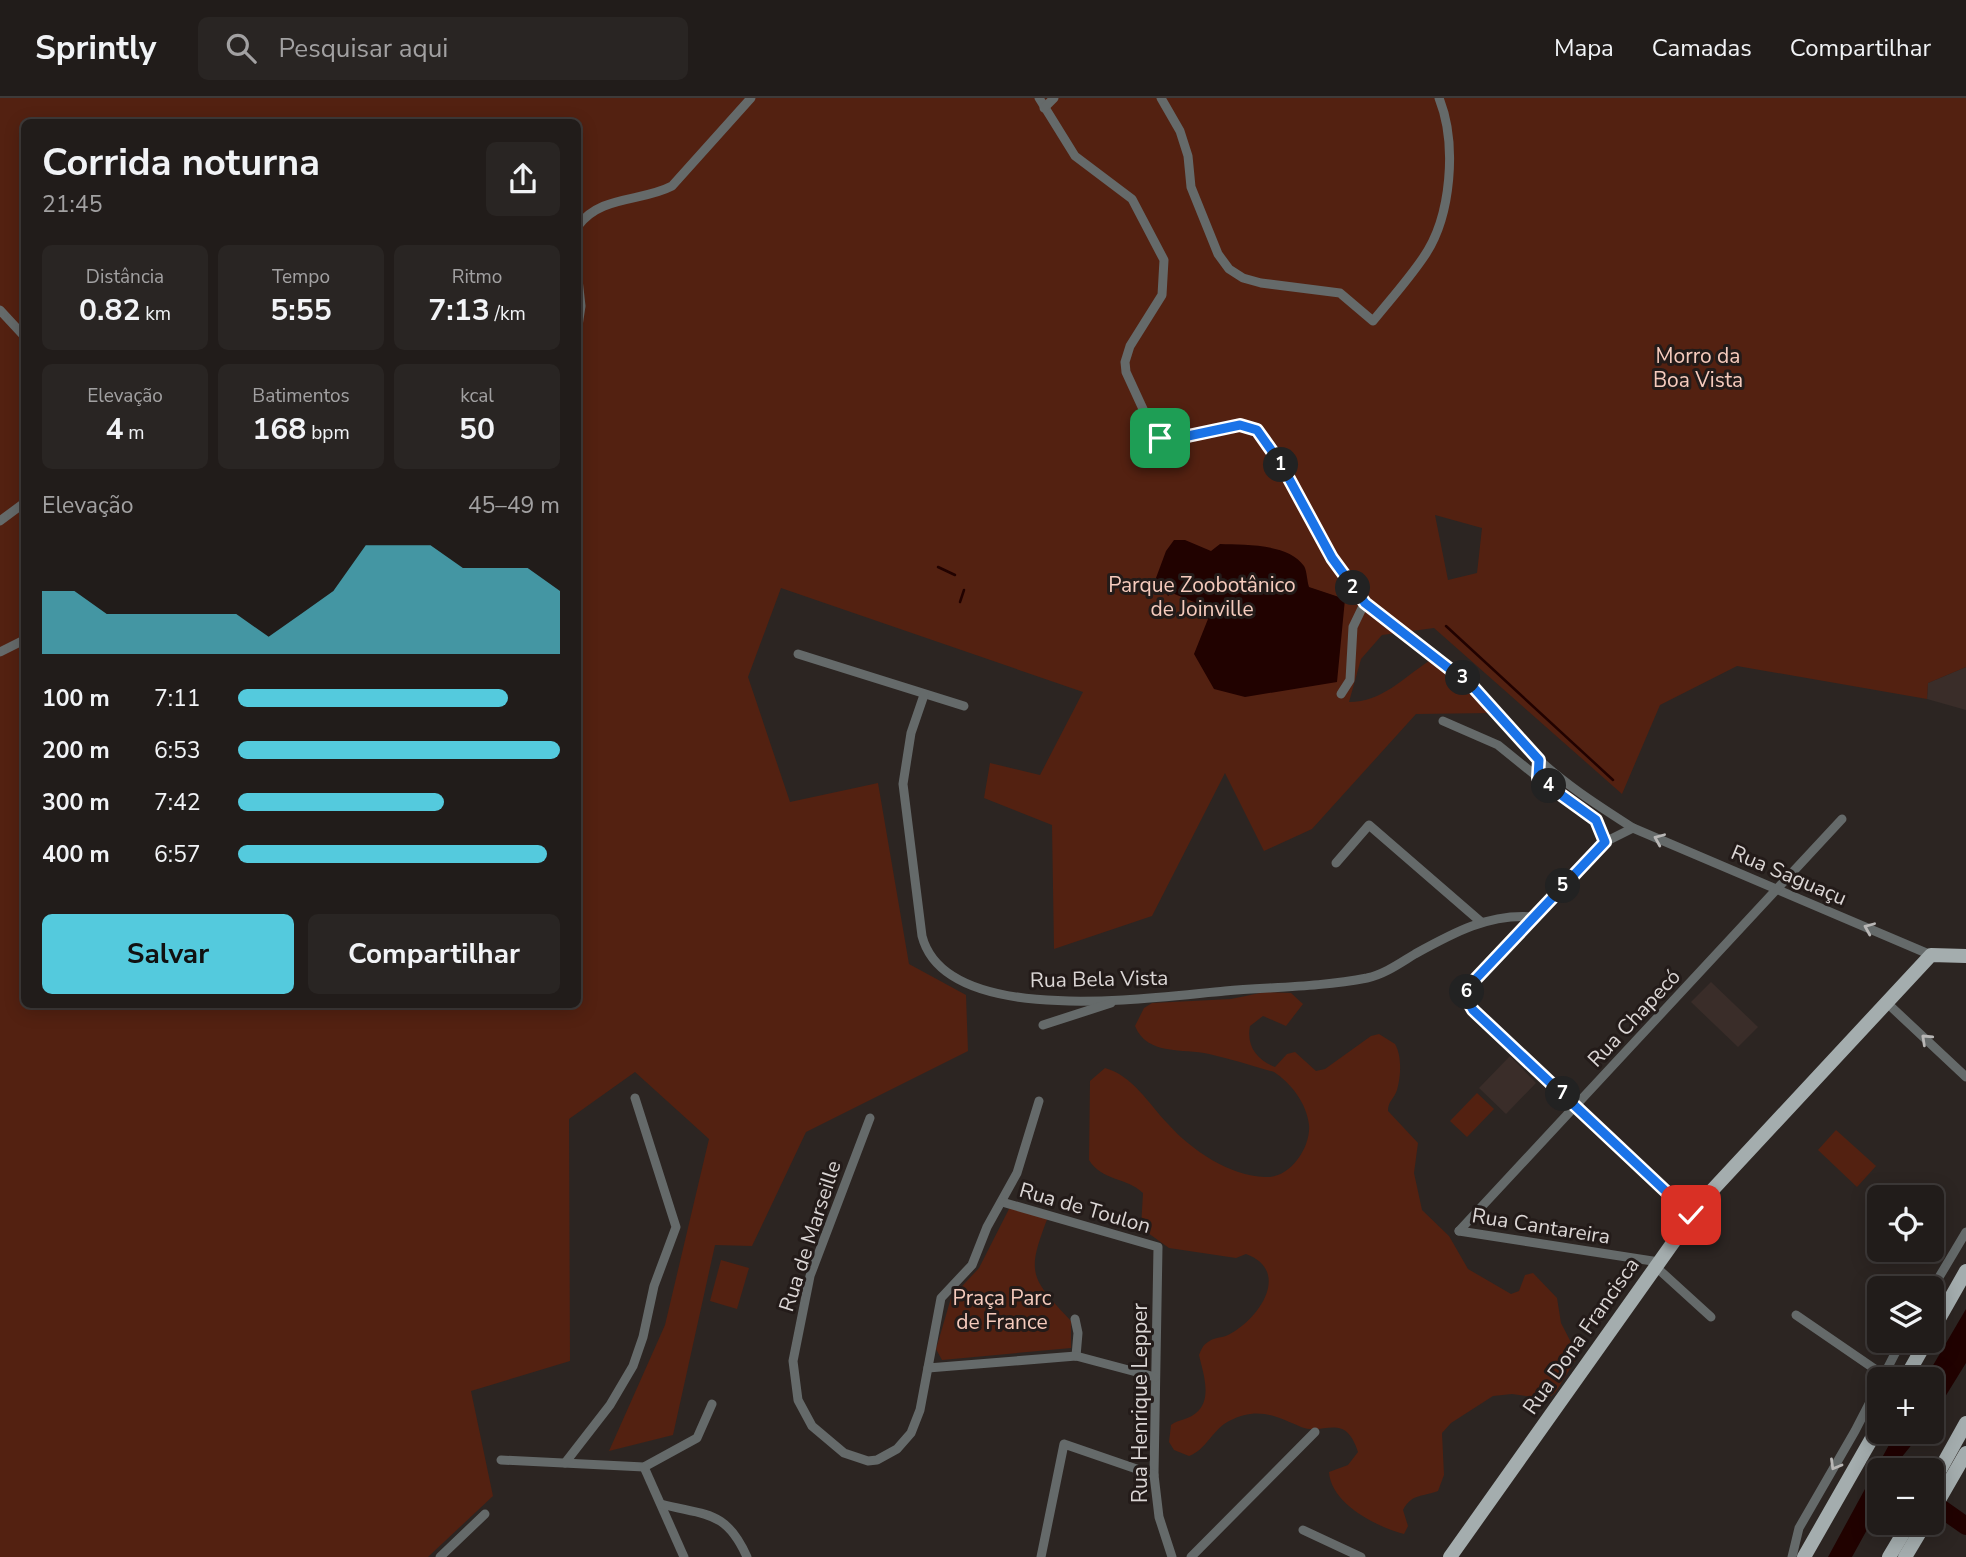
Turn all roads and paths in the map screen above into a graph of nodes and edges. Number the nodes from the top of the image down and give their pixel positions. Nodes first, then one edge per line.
1 (751, 98) edge
2 (1039, 98) edge
3 (1054, 98) edge
4 (1161, 98) edge
5 (1438, 98) edge
6 (1044, 108) junction
7 (581, 222) edge
8 (0, 310) edge
9 (21, 333) edge
10 (21, 505) edge
11 (0, 521) edge
12 (1365, 603) junction
13 (21, 642) edge
14 (0, 652) edge
15 (798, 654) dead end
16 (1341, 694) dead end
17 (924, 695) junction
18 (964, 706) dead end
19 (1443, 721) dead end
20 (1539, 760) junction
21 (1555, 774) junction
22 (1538, 778) junction
23 (1595, 803) junction
24 (1589, 814) junction
25 (1842, 819) dead end
26 (1633, 828) junction
27 (1605, 842) junction
28 (1336, 863) dead end
29 (1778, 889) junction
30 (1534, 917) junction
31 (1481, 922) junction
32 (1931, 955) junction
33 (1966, 956) edge
34 (1123, 999) junction
35 (1886, 1002) junction
36 (1043, 1025) dead end
37 (1966, 1077) edge
38 (635, 1098) dead end
39 (1040, 1101) dead end
40 (1575, 1106) junction
41 (870, 1118) dead end
42 (1002, 1202) junction
43 (1691, 1215) junction
44 (1459, 1231) joint
45 (1966, 1232) edge
46 (1158, 1247) joint
47 (1657, 1265) junction
48 (1966, 1271) edge
49 (1940, 1276) edge
50 (1944, 1310) edge
51 (1796, 1315) dead end
52 (1711, 1317) dead end
53 (1075, 1319) dead end
54 (1076, 1356) junction
55 (1872, 1367) edge
56 (928, 1368) junction
57 (1156, 1377) junction
58 (712, 1404) dead end
59 (1867, 1406) edge
60 (1966, 1423) edge
61 (1867, 1427) edge
62 (1855, 1431) junction
63 (1315, 1432) dead end
64 (1868, 1444) edge
65 (1966, 1452) edge
66 (501, 1460) dead end
67 (1944, 1462) edge
68 (565, 1463) junction
69 (644, 1467) junction
70 (1154, 1475) junction
71 (1944, 1491) edge
72 (660, 1504) junction
73 (485, 1514) dead end
74 (1303, 1530) dead end
75 (1902, 1535) edge
76 (1918, 1535) edge
77 (440, 1557) edge
78 (684, 1557) edge
79 (747, 1557) edge
80 (1041, 1557) edge
81 (1172, 1557) edge
82 (1191, 1557) edge
83 (1361, 1557) edge
84 (1450, 1557) edge
85 (1793, 1557) edge
86 (1804, 1557) edge
87 (1889, 1557) edge
88 (1905, 1557) edge

1 - 7 street
2 - 6 street, Rua Saguaçu
3 - 6 street
4 - 5 street
6 - 12 street, Rua Saguaçu
8 - 9 street
10 - 11 street
12 - 16 street
12 - 20 street, Rua Saguaçu
13 - 14 street
15 - 17 street
17 - 18 street
17 - 34 street, Rua Bela Vista
19 - 22 street
20 - 21 street, Rua Saguaçu
20 - 22 street
21 - 22 street
21 - 23 street, Rua Saguaçu
22 - 24 street
23 - 24 street
23 - 26 street, Rua Saguaçu
24 - 27 street
25 - 29 street, Rua Chapecó
26 - 27 street
29 -> 26 street, Rua Saguaçu
27 - 30 street
28 - 31 street
32 -> 29 street, Rua Saguaçu
29 - 40 street, Rua Chapecó
30 - 31 street, Rua Bela Vista
30 - 40 street
31 - 34 street, Rua Bela Vista
32 - 33 main road
32 - 35 main road, Rua Dona Francisca
34 - 36 street
37 -> 35 street
35 - 43 main road, Rua Dona Francisca
38 - 68 street
39 - 42 street, Rua de Marseille
40 - 43 street
40 - 44 street, Rua Chapecó
41 - 56 street, Rua de Marseille
42 - 46 street, Rua de Toulon
42 - 56 street, Rua de Marseille
43 - 47 main road, Rua Dona Francisca
44 - 47 street, Rua Cantareira
45 - 49 street
46 - 57 street, Rua Henrique Lepper
47 - 52 street
47 - 84 main road, Rua Dona Francisca
48 - 50 main road
51 - 55 street
53 - 54 street
54 - 56 street
54 - 57 street
57 - 70 street, Rua Henrique Lepper
58 - 69 street
59 - 62 street
60 - 67 main road
61 - 62 street
62 -> 85 street
63 - 82 street
64 - 86 main road
65 - 71 main road
66 - 68 street
68 - 69 street
69 - 72 street
70 - 80 street
70 - 81 street, Rua Henrique Lepper
72 - 78 street
72 - 79 street
73 - 77 street
74 - 83 street
75 - 87 main road
76 - 88 main road

